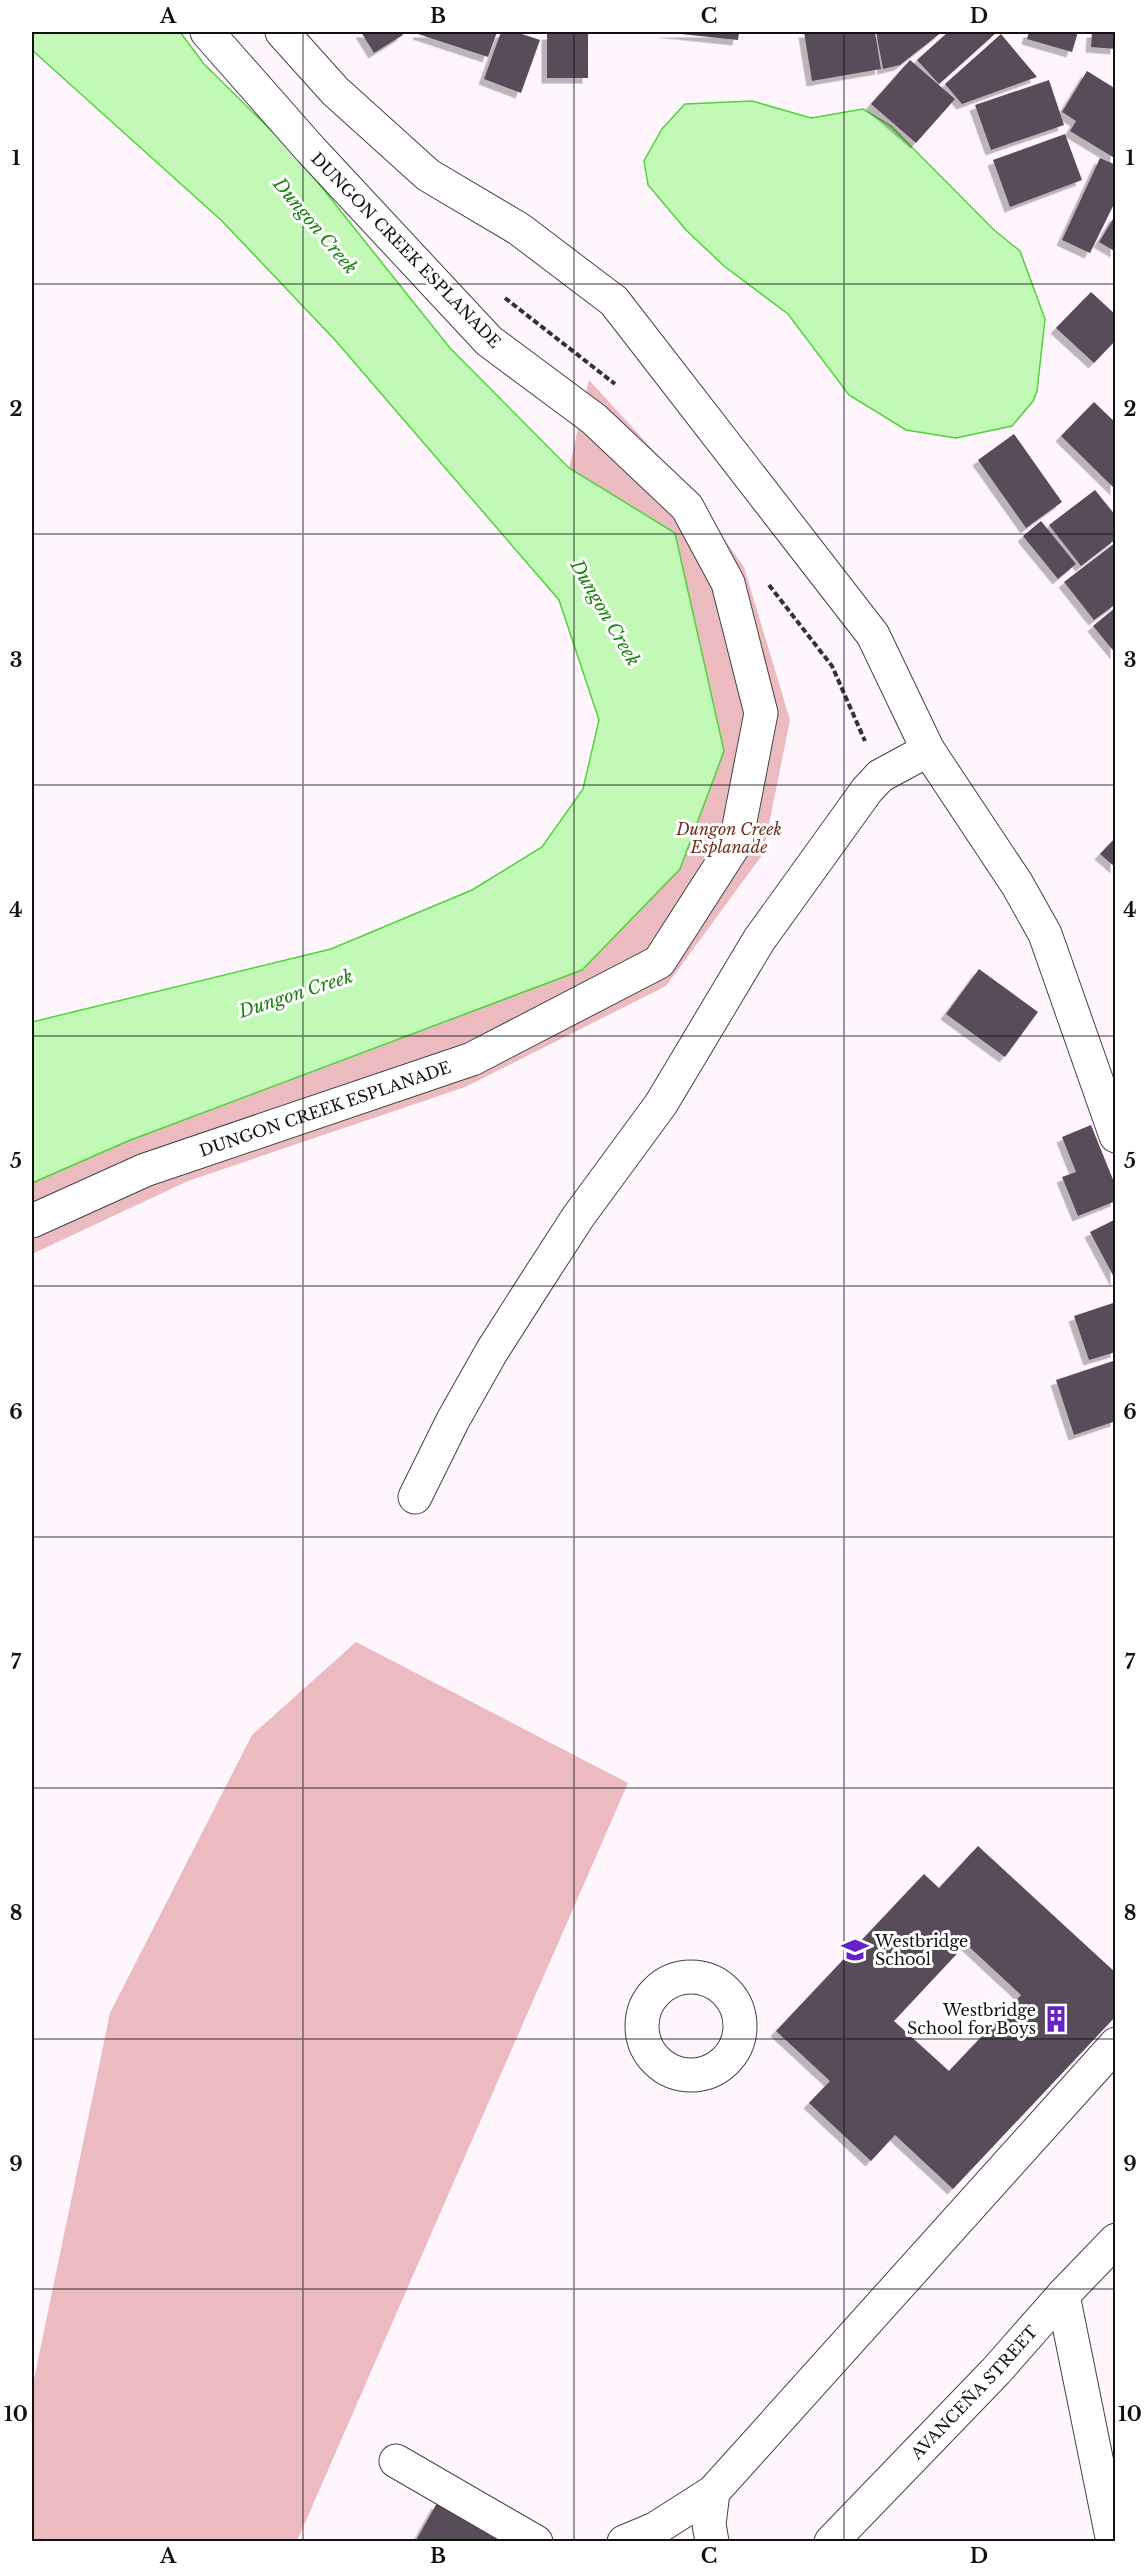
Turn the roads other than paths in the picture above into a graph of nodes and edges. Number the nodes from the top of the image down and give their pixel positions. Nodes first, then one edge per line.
1 (207, 32) edge
2 (282, 32) edge
3 (928, 750) junction
4 (1116, 1136) edge
5 (32, 1221) edge
6 (415, 1497) dead end
7 (1116, 2044) edge
8 (1116, 2240) edge
9 (1063, 2295) junction
10 (396, 2461) dead end
11 (713, 2492) junction
12 (536, 2541) edge
13 (624, 2541) edge
14 (712, 2541) edge
15 (831, 2541) edge
16 (1113, 2541) edge

1 - 5 street, DUNGON CREEK ESPLANADE
2 - 3 street
3 - 4 street
3 - 6 street
7 - 11 street
8 - 9 street, AVANCEÑA STREET
9 - 15 street, AVANCEÑA STREET
9 - 16 street
10 - 12 street
11 - 13 street
11 - 14 street

